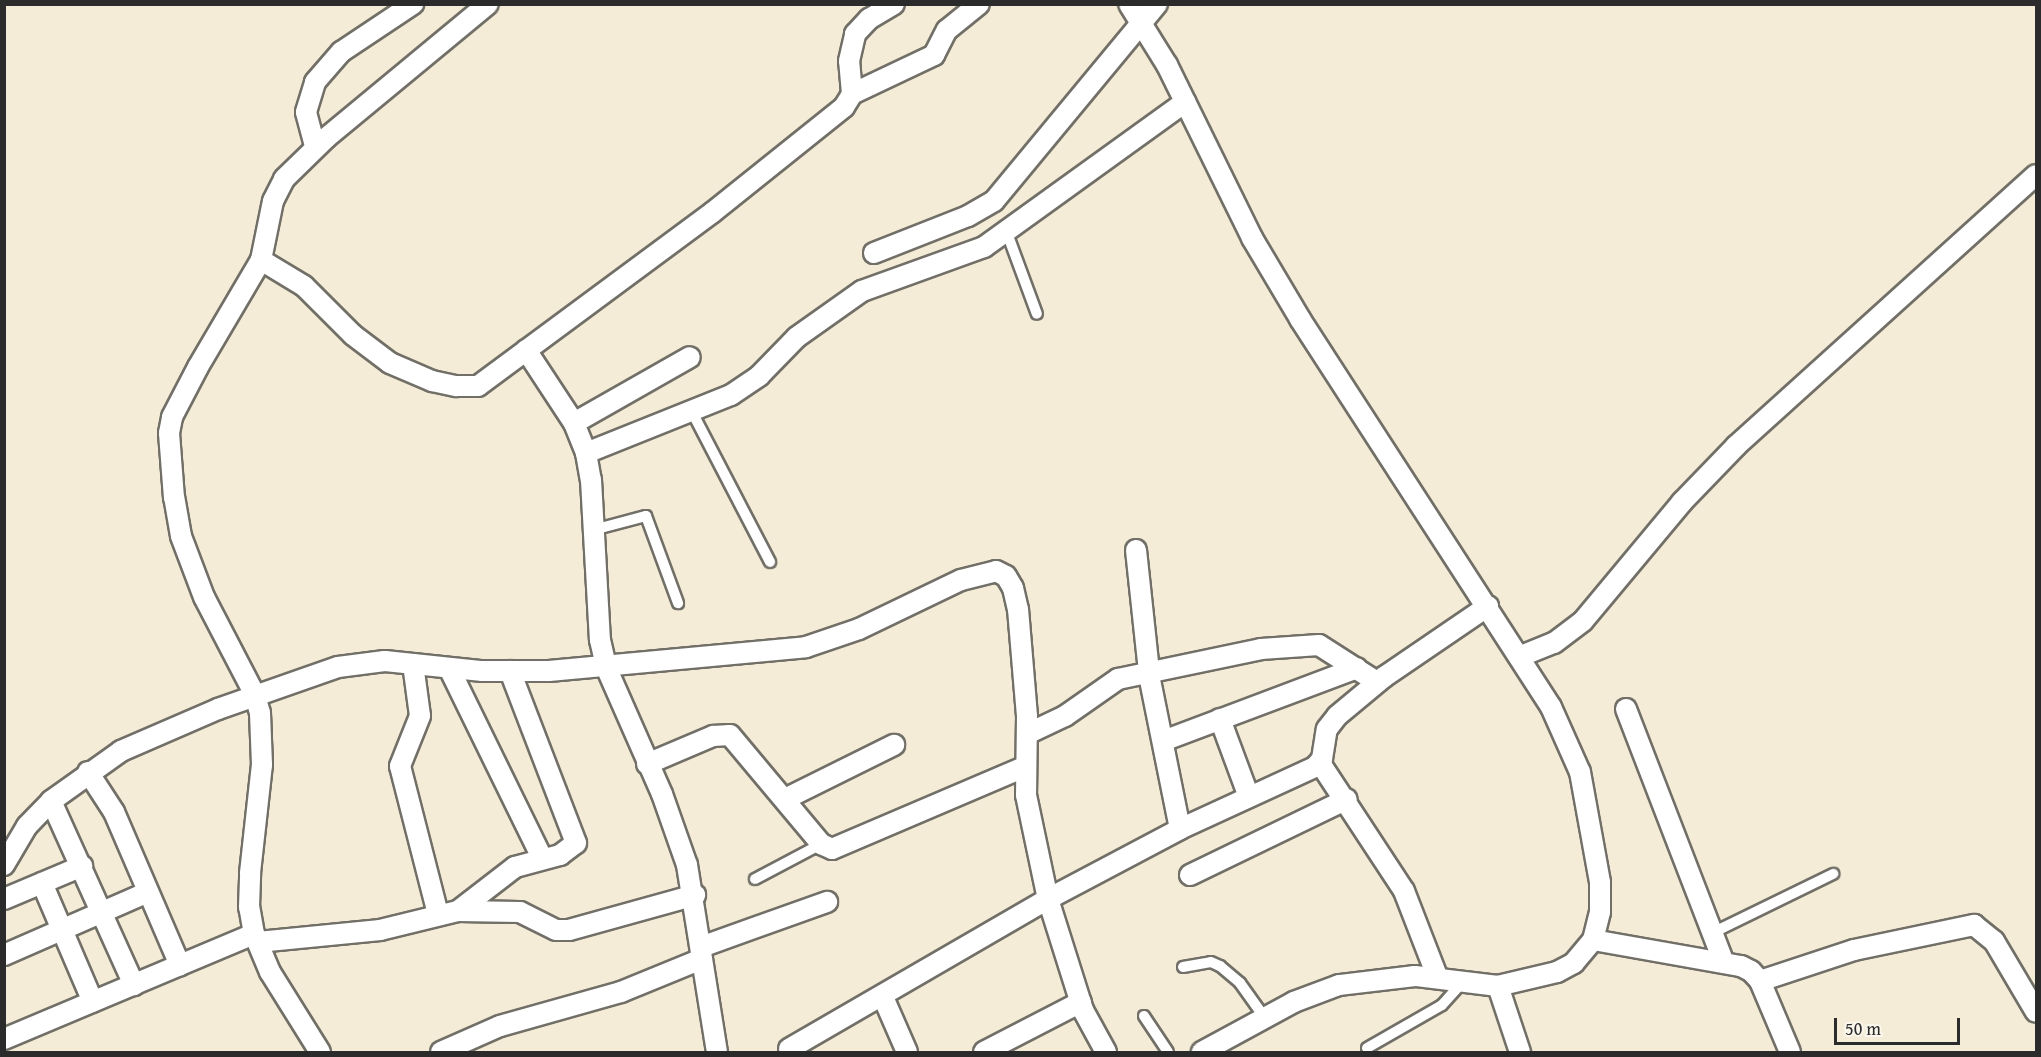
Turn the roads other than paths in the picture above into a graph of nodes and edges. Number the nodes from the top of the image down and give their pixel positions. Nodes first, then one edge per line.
1 (413, 4) edge
2 (894, 4) edge
3 (979, 4) edge
4 (1129, 4) edge
5 (1156, 4) edge
6 (479, 7) edge
7 (1142, 26) junction
8 (852, 94) junction
9 (1185, 102) junction
10 (315, 146) junction
11 (2037, 174) edge
12 (1007, 233) junction
13 (874, 253) dead end
14 (261, 260) junction
15 (1037, 314) dead end
16 (526, 350) junction
17 (690, 357) dead end
18 (692, 412) junction
19 (574, 423) junction
20 (586, 453) junction
21 (593, 530) junction
22 (1136, 549) dead end
23 (770, 562) dead end
24 (678, 603) dead end
25 (1488, 606) junction
26 (1521, 656) junction
27 (413, 664) junction
28 (606, 667) junction
29 (449, 668) junction
30 (1357, 668) junction
31 (1149, 670) junction
32 (510, 671) junction
33 (1377, 682) junction
34 (255, 695) junction
35 (1626, 710) dead end
36 (1220, 719) junction
37 (1027, 734) junction
38 (1163, 741) junction
39 (894, 745) dead end
40 (1320, 763) junction
41 (647, 764) junction
42 (1024, 767) junction
43 (88, 772) junction
44 (1249, 797) junction
45 (785, 799) junction
46 (1347, 799) junction
47 (51, 801) junction
48 (1180, 829) junction
49 (821, 844) junction
50 (542, 858) junction
51 (4, 865) edge
52 (82, 866) junction
53 (1833, 874) dead end
54 (1190, 875) dead end
55 (755, 879) dead end
56 (42, 883) junction
57 (148, 892) junction
58 (694, 895) junction
59 (4, 899) edge
60 (1048, 899) junction
61 (826, 903) dead end
62 (458, 911) junction
63 (103, 912) junction
64 (438, 914) junction
65 (63, 929) junction
66 (1712, 933) junction
67 (256, 938) junction
68 (1593, 940) junction
69 (701, 953) junction
70 (4, 955) edge
71 (1724, 963) junction
72 (180, 965) junction
73 (1183, 967) dead end
74 (1437, 976) junction
75 (1760, 981) junction
76 (1463, 982) junction
77 (134, 985) junction
78 (1498, 986) junction
79 (883, 997) junction
80 (93, 1002) junction
81 (1081, 1002) junction
82 (2037, 1012) edge
83 (1144, 1016) dead end
84 (1265, 1018) junction
85 (4, 1038) edge
86 (1367, 1048) dead end
87 (789, 1049) dead end
88 (903, 1051) edge
89 (320, 1053) edge
90 (441, 1053) edge
91 (717, 1053) edge
92 (984, 1053) edge
93 (1106, 1053) edge
94 (1168, 1053) edge
95 (1202, 1053) edge
96 (1520, 1053) edge
97 (1790, 1053) edge

1 - 10 street
2 - 8 street
3 - 8 street
4 - 7 street
5 - 7 street
6 - 10 street
7 - 9 street
7 - 13 street
8 - 16 street
9 - 12 street
9 - 25 street
10 - 14 street
11 - 26 street
12 - 15 lane
12 - 18 street
14 - 16 street
14 - 34 street
16 - 19 street
17 - 19 street
18 - 20 street
18 - 23 lane
19 - 20 street
20 - 21 street
21 - 24 lane
21 - 28 street
22 - 31 street
25 - 26 street
25 - 33 street
26 - 68 street
27 - 29 street
27 - 34 street
27 - 64 street
28 - 32 street
28 - 37 street
28 - 41 street
29 - 32 street
29 - 50 street
30 - 31 street
30 - 33 street
30 - 36 street
31 - 37 street
31 - 38 street
32 - 50 street
33 - 40 street
34 - 43 street
34 - 67 street
35 - 66 street
36 - 38 street
36 - 44 street
37 - 42 street
38 - 48 street
39 - 45 street
40 - 44 street
40 - 46 street
41 - 45 street
41 - 58 street
42 - 49 street
42 - 60 street
43 - 47 street
43 - 57 street
44 - 48 street
45 - 49 street
46 - 54 street
46 - 74 street
47 - 51 street
47 - 52 street
48 - 60 street
49 - 55 lane
50 - 62 street
52 - 56 street
52 - 63 street
53 - 66 lane
56 - 59 street
56 - 65 street
57 - 63 street
57 - 72 street
58 - 62 street
58 - 69 street
60 - 79 street
60 - 81 street
61 - 69 street
62 - 64 street
63 - 65 street
63 - 77 street
64 - 67 street
65 - 70 street
65 - 80 street
66 - 71 street
67 - 72 street
67 - 89 street
68 - 71 street
68 - 78 street
69 - 90 street
69 - 91 street
71 - 75 street
72 - 77 street
73 - 84 lane
74 - 76 street
74 - 84 street
75 - 82 street
75 - 97 street
76 - 78 street
76 - 86 lane
77 - 80 street
78 - 96 street
79 - 87 street
79 - 88 street
80 - 85 street
81 - 92 street
81 - 93 street
83 - 94 lane
84 - 95 street

